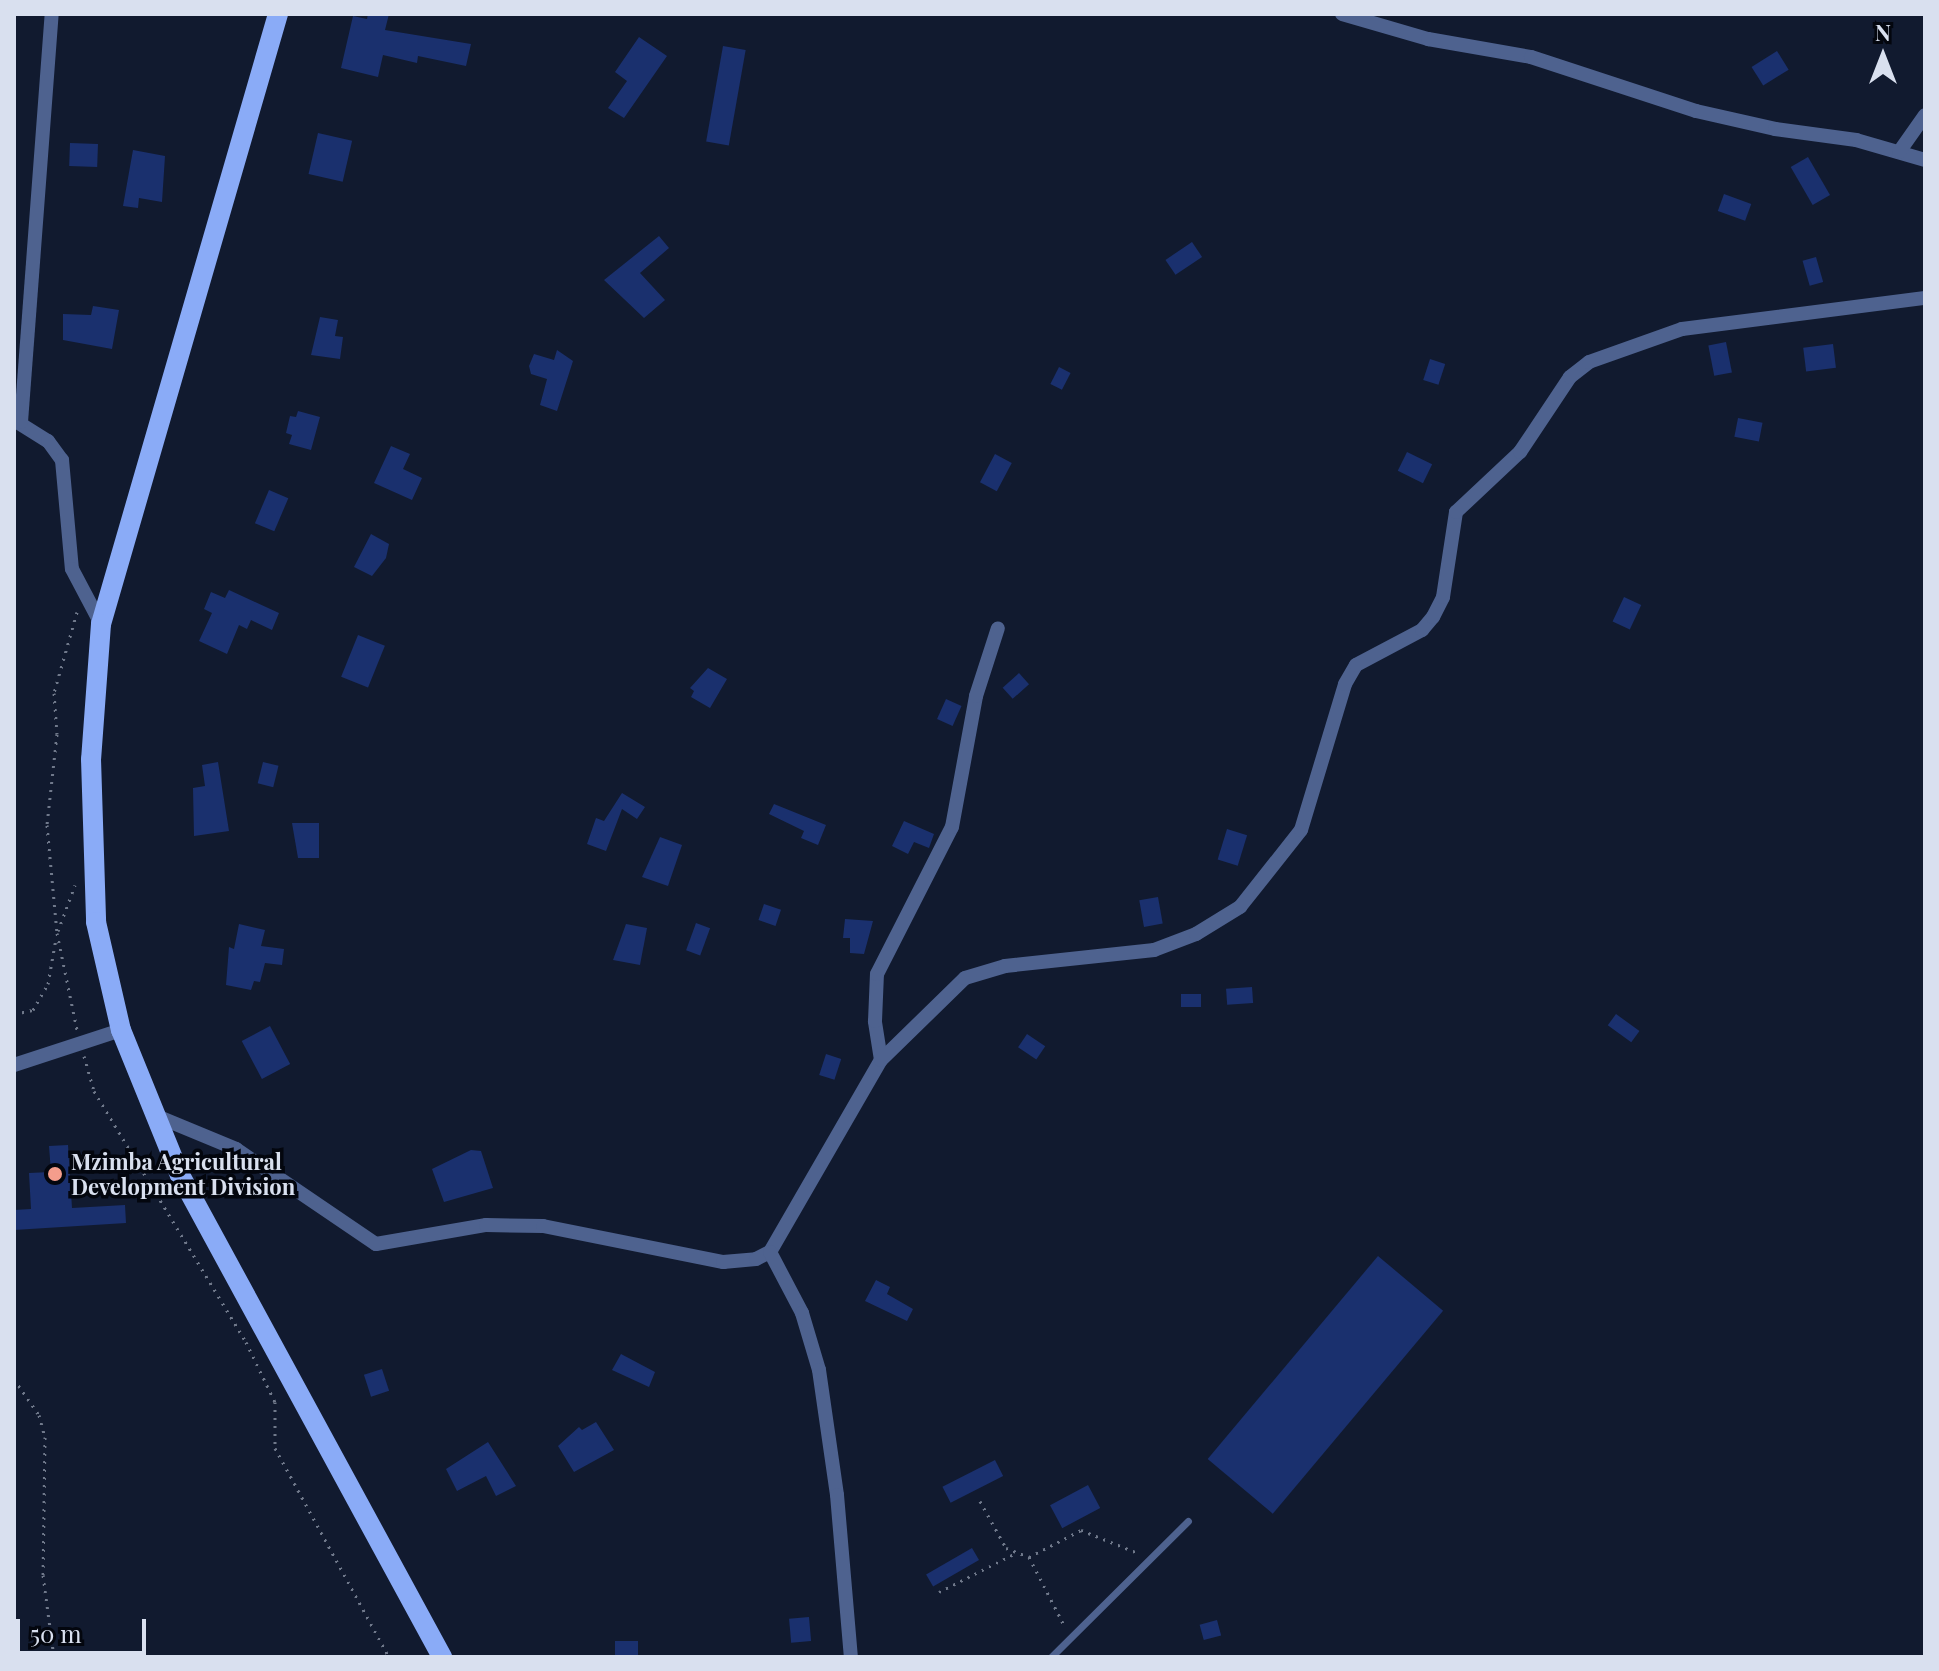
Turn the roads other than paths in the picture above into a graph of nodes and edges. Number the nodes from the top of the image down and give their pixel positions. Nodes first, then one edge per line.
1 (52, 14) edge
2 (278, 14) edge
3 (1342, 14) edge
4 (1925, 115) edge
5 (1899, 152) junction
6 (1925, 160) edge
7 (1925, 298) edge
8 (18, 421) edge
9 (101, 624) junction
10 (998, 628) dead end
11 (121, 1030) junction
12 (881, 1060) junction
13 (14, 1065) edge
14 (154, 1115) junction
15 (770, 1252) junction
16 (1188, 1521) dead end
17 (442, 1657) edge
18 (851, 1657) edge
19 (1051, 1657) edge

1 - 8 street
2 - 9 main road
3 - 5 street
4 - 5 street
5 - 6 street
7 - 12 street
8 - 9 street
9 - 11 main road
10 - 12 street
11 - 13 street
11 - 14 main road
12 - 15 street
14 - 15 street
14 - 17 main road
15 - 18 street
16 - 19 lane

